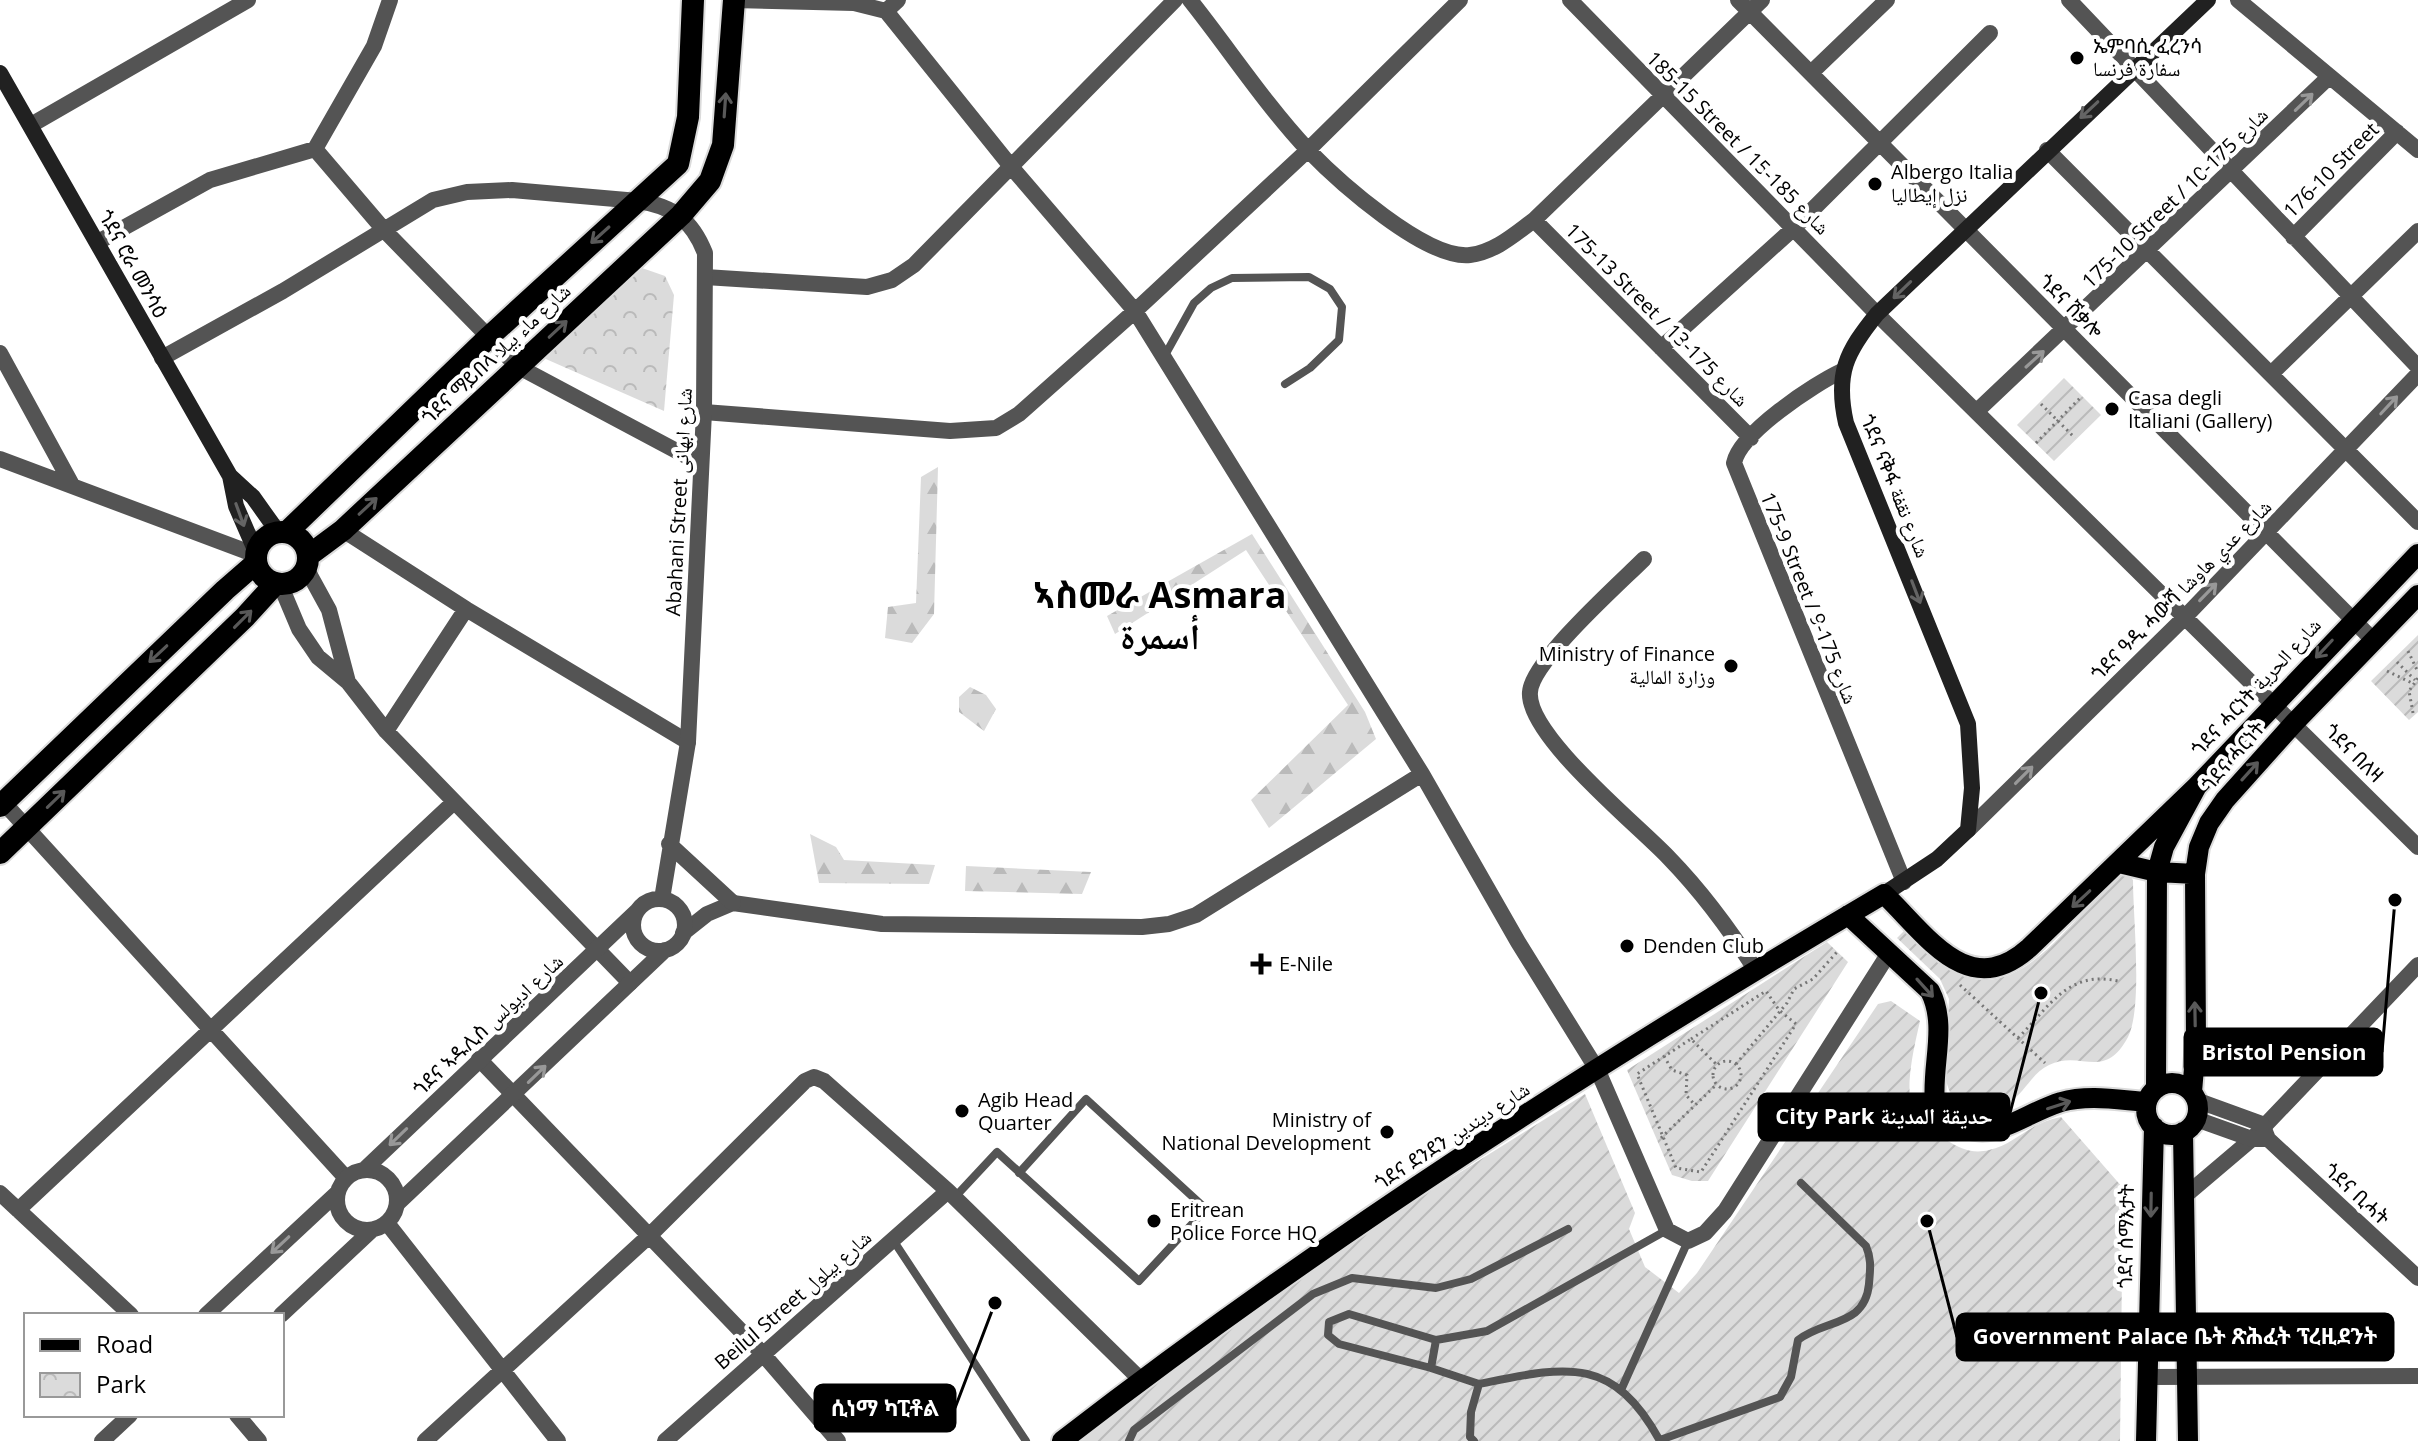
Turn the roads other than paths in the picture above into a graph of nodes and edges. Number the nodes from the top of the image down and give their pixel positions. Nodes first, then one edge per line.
1 (248, 0) edge
2 (390, 0) edge
3 (693, 0) edge
4 (734, 0) edge
5 (1175, 0) edge
6 (1190, 0) edge
7 (1460, 0) edge
8 (1570, 0) edge
9 (1887, 0) edge
10 (2069, 0) edge
11 (2208, 0) edge
12 (2238, 0) edge
13 (1750, 4) edge
14 (892, 5) edge
15 (1990, 33) dead end
16 (2135, 68) junction
17 (1812, 72) junction
18 (0, 73) edge
19 (2329, 77) junction
20 (1661, 95) junction
21 (31, 125) junction
22 (2397, 132) junction
23 (1880, 143) junction
24 (315, 149) junction
25 (1308, 150) junction
26 (2047, 150) junction
27 (2418, 150) edge
28 (1013, 169) junction
29 (2230, 172) junction
30 (638, 201) junction
31 (681, 215) junction
32 (1534, 220) junction
33 (1795, 227) junction
34 (1966, 228) junction
35 (385, 231) junction
36 (2418, 231) edge
37 (2293, 237) junction
38 (98, 242) junction
39 (2148, 252) junction
40 (705, 277) junction
41 (2351, 296) junction
42 (1135, 311) junction
43 (1877, 314) junction
44 (2066, 330) junction
45 (490, 336) junction
46 (1661, 348) junction
47 (0, 353) edge
48 (1164, 357) junction
49 (162, 358) junction
50 (517, 366) junction
51 (2418, 367) edge
52 (1842, 371) junction
53 (2272, 373) junction
54 (2418, 374) edge
55 (1285, 384) dead end
56 (1977, 411) junction
57 (704, 412) junction
58 (1751, 438) junction
59 (2345, 451) junction
60 (0, 459) edge
61 (701, 464) junction
62 (230, 476) junction
63 (71, 483) junction
64 (2418, 522) edge
65 (343, 530) junction
66 (283, 532) junction
67 (2267, 532) junction
68 (2418, 554) edge
69 (256, 557) junction
70 (1644, 559) dead end
71 (307, 562) junction
72 (278, 584) junction
73 (2418, 595) edge
74 (466, 609) junction
75 (2184, 618) junction
76 (2353, 619) junction
77 (2374, 641) junction
78 (348, 682) junction
79 (2274, 702) junction
80 (2295, 722) junction
81 (386, 731) junction
82 (688, 742) junction
83 (1422, 774) junction
84 (2197, 786) junction
85 (454, 802) junction
86 (2, 804) edge
87 (27, 828) junction
88 (1968, 830) junction
89 (669, 844) junction
90 (2418, 847) edge
91 (0, 853) edge
92 (2119, 863) junction
93 (2157, 872) junction
94 (2195, 874) junction
95 (1904, 882) junction
96 (1884, 894) junction
97 (662, 899) junction
98 (733, 903) junction
99 (638, 910) junction
100 (1848, 915) junction
101 (683, 933) junction
102 (597, 949) junction
103 (665, 950) junction
104 (1889, 953) junction
105 (2418, 965) edge
106 (1755, 969) junction
107 (630, 983) junction
108 (213, 1029) junction
109 (479, 1059) junction
110 (1598, 1071) junction
111 (516, 1094) junction
112 (2151, 1096) junction
113 (2192, 1111) junction
114 (2154, 1127) junction
115 (2260, 1134) junction
116 (365, 1169) junction
117 (1019, 1173) junction
118 (1801, 1183) dead end
119 (341, 1185) junction
120 (0, 1193) edge
121 (952, 1194) junction
122 (2186, 1195) junction
123 (397, 1204) junction
124 (18, 1210) junction
125 (380, 1226) junction
126 (1568, 1229) dead end
127 (1667, 1230) junction
128 (649, 1236) junction
129 (892, 1240) junction
130 (1688, 1241) junction
131 (2418, 1278) edge
132 (129, 1313) edge
133 (208, 1313) edge
134 (283, 1313) edge
135 (1436, 1340) junction
136 (762, 1353) junction
137 (1431, 1368) junction
138 (505, 1370) junction
139 (2418, 1376) edge
140 (2149, 1377) junction
141 (2189, 1378) junction
142 (1141, 1380) junction
143 (1479, 1384) junction
144 (1621, 1390) junction
145 (128, 1417) edge
146 (239, 1417) edge
147 (1470, 1440) edge
148 (1660, 1440) edge
149 (102, 1441) edge
150 (259, 1441) edge
151 (425, 1441) edge
152 (558, 1441) edge
153 (665, 1441) edge
154 (838, 1441) edge
155 (1026, 1441) edge
156 (1062, 1441) edge
157 (1129, 1441) edge
158 (2146, 1441) edge
159 (2188, 1441) edge

1 - 21 street
2 - 24 street
3 - 30 highway, ጎደና ማይበላ شارع ماء بيلا
4 - 14 street
31 -> 4 highway, ጎደና ማይበላ شارع ماء بيلا
5 - 28 street
6 - 25 street
7 - 25 street
8 - 20 street, 185-15 Street / شارع 185-15
9 - 17 street
10 - 16 street
11 - 16 main road, ጎደና ናቅፋ شارع نقفة
12 - 19 street
13 - 17 street, ጎደና ሸቃሎ
13 - 20 street
14 - 28 street
15 - 23 street
16 -> 26 main road, ጎደና ናቅፋ شارع نقفة
16 - 29 street
17 - 23 street, ጎደና ሸቃሎ
18 - 21 main road, ጎደና ሮራ መንሳዕ
19 - 22 street
29 -> 19 street, 175-10 Street / شارع 175-10
20 - 32 street
20 - 33 street, 185-15 Street / شارع 185-15
21 - 38 main road, ጎደና ሮራ መንሳዕ
22 - 27 street
22 - 37 street, 176-10 Street
23 - 33 street
23 - 34 street, ጎደና ሸቃሎ
24 - 35 street
24 - 38 street
25 - 32 street
25 - 42 street
26 - 34 main road, ጎደና ናቅፋ شارع نقفة
26 - 39 street
28 - 40 street
28 - 42 street
29 - 37 street
29 - 39 street, 175-10 Street / شارع 175-10
30 - 31 street
30 - 35 street
30 -> 45 highway, ጎደና ማይበላ شارع ماء بيلا
31 - 40 street, Abahani Street شارع ابهانى
50 -> 31 highway, ጎደና ማይበላ شارع ماء بيلا
32 - 46 street, 175-13 Street / شارع 175-13
33 - 43 street, 185-15 Street / شارع 185-15
33 - 46 street
34 -> 43 main road, ጎደና ናቅፋ شارع نقفة
34 - 44 street, ጎደና ሸቃሎ
35 - 45 street
35 - 49 street
36 - 41 street
37 - 41 street
38 - 49 main road, ጎደና ሮራ መንሳዕ
39 - 44 street, 175-10 Street / شارع 175-10
39 - 53 street
40 - 57 street, Abahani Street شارع ابهانى
41 - 51 street
41 - 53 street
42 - 48 street
42 - 57 street
43 - 52 main road, ጎደና ናቅፋ شارع نقفة
43 - 56 street, 185-15 Street / شارع 185-15
56 -> 44 street, 175-10 Street / شارع 175-10
44 - 67 street, ጎደና ሸቃሎ
45 - 50 street
45 - 66 highway, ጎደና ማይበላ شارع ماء بيلا
46 - 58 street, 175-13 Street / شارع 175-13
47 - 63 street
48 - 55 lane
48 - 83 street
49 - 62 main road, ጎደና ሮራ መንሳዕ
50 - 61 street
65 -> 50 highway, ጎደና ማይበላ شارع ماء بيلا
52 - 58 street, 175-9 Street / شارع 175-9
52 -> 88 main road, ጎደና ናቅፋ شارع نقفة
53 - 59 street
59 -> 54 street, ጎደና ዓዲ ሓውሻ شارع عدي هاوشا
56 - 75 street, 185-15 Street / شارع 185-15
57 - 61 street, Abahani Street شارع ابهانى
58 - 95 street, 175-9 Street / شارع 175-9
59 - 64 street
59 - 67 street, ጎደና ዓዲ ሓውሻ شارع عدي هاوشا
60 - 63 street
61 - 82 street, Abahani Street شارع ابهانى
62 - 66 main road, ጎደና ሮራ መንሳዕ
62 -> 69 main road, ጎደና ሮራ መንሳዕ
63 - 69 street
65 - 71 highway, ጎደና ማይበላ شارع ماء بيلا
65 - 74 street
66 - 69 highway
66 - 71 highway
75 -> 67 street, ጎደና ዓዲ ሓውሻ شارع عدي هاوشا
67 - 76 street, ጎደና ሸቃሎ
68 - 76 main road, ጎደና ሓርነት شارع الحرية
69 - 72 highway
69 -> 86 highway
70 - 106 street
71 - 72 highway
71 - 78 street
72 - 78 street
87 -> 72 highway
73 - 77 main road
74 - 81 street
74 - 82 street
75 - 79 street, ጎደና በለዛ
88 -> 75 street, ጎደና ዓዲ ሓውሻ شارع عدي هاوشا
76 - 77 street, ጎደና ሸቃሎ
76 -> 79 main road, ጎደና ሓርነት شارع الحرية
77 - 80 main road
78 - 81 street
79 - 80 street, ጎደና በለዛ
79 - 84 main road, ጎደና ሓርነት شارع الحرية
80 - 90 street, ጎደና በለዛ
94 -> 80 main road, ጎደና ሓርነት
81 - 85 street
82 - 89 street, Abahani Street شارع ابهانى
83 - 98 street
83 - 110 street
84 - 92 main road
84 - 93 main road, ጎደና ሓርነት شارع الحرية
85 - 102 street
85 - 108 street
86 - 87 street
87 - 91 highway
87 - 108 street
88 - 95 main road
89 - 97 street, Abahani Street شارع ابهانى
89 - 98 street
92 - 93 main road
92 -> 96 main road
93 - 94 main road
93 - 112 main road, ጎደና ሰማእታት
113 -> 94 main road
95 - 96 main road
96 - 100 main road, ጎደና ደንደን شارع ديندين
97 - 99 street
97 - 101 street
98 - 101 street
99 - 102 street, ጎደና ኣዱሊስ شارع اديولس
99 - 103 street
100 - 104 main road
100 - 106 main road, ጎደና ደንደን شارع ديندين
101 - 103 street
102 - 107 street
102 - 109 street, ጎደና ኣዱሊስ شارع اديولس
103 - 107 street
104 -> 112 main road
104 - 130 street
105 - 115 street
106 - 110 main road, ጎደና ደንደን شارع ديندين
111 -> 107 street
108 - 119 street
108 - 124 street
109 - 111 street
109 -> 116 street, ጎደና ኣዱሊስ شارع اديولس
110 - 127 street
110 - 142 main road, ጎደና ደንደን شارع ديندين
111 - 123 street
111 - 128 street
112 - 113 main road
112 - 114 main road, ጎደና ሰማእታት
113 - 114 main road
113 - 115 street, ጎደና ቢሓት
113 - 122 main road
114 -> 140 main road, ጎደና ሰማእታት
115 - 122 street
115 - 131 street, ጎደና ቢሓት
116 - 119 street
116 - 123 street
117 - 117 lane
117 - 121 lane
118 - 148 lane
119 - 125 street
119 -> 133 street
120 - 124 street
121 - 128 street
121 - 129 street, Beilul Street شارع بيلول
121 - 142 street
122 - 141 main road
123 - 125 street
124 - 132 street
125 - 134 street
125 - 138 street
126 - 157 lane
127 - 130 street
127 - 135 lane
128 - 136 street
128 - 138 street
129 - 136 street, Beilul Street شارع بيلول
129 - 155 lane
130 - 144 lane
135 - 137 lane
135 - 137 lane
136 - 153 street, Beilul Street شارع بيلول
136 - 154 street
137 - 143 lane
138 - 151 street
138 - 152 street
139 - 141 street
140 - 141 street
140 - 158 main road, ጎደና ሰማእታት
141 - 159 main road
142 - 156 main road, ጎደና ደንደን شارع ديندين
143 - 144 lane
143 - 147 lane
144 - 148 lane
145 - 149 street
146 - 150 street

